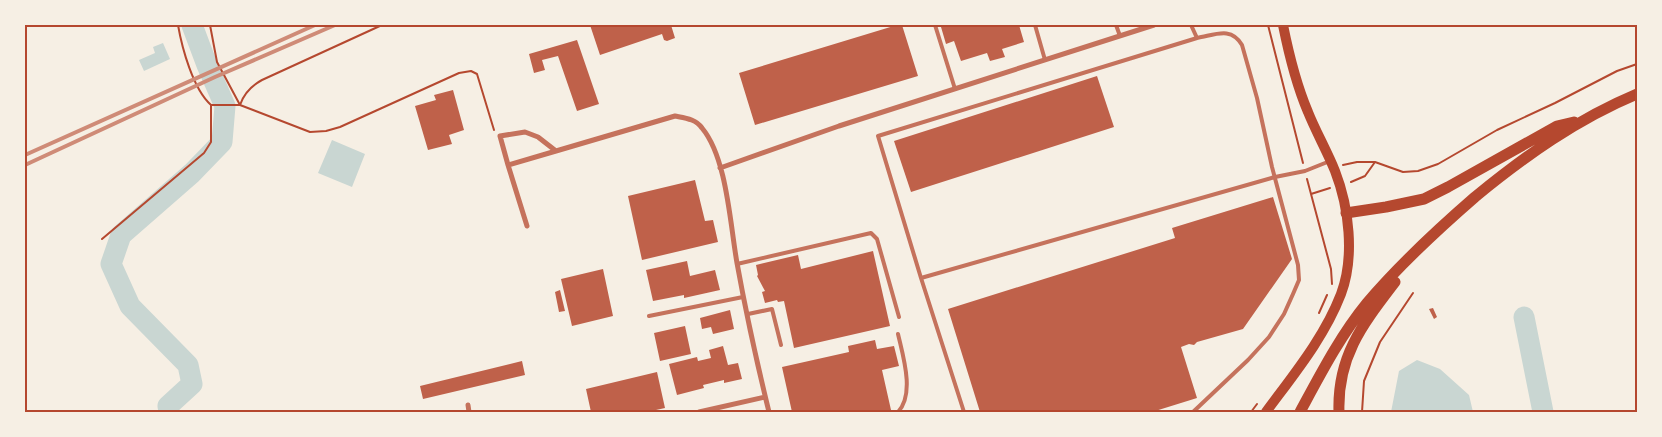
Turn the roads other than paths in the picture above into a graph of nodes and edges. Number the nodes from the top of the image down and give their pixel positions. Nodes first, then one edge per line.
1 (934, 25) edge
2 (1034, 25) edge
3 (1116, 25) edge
4 (1154, 25) edge
5 (1191, 25) edge
6 (1282, 25) edge
7 (1120, 36) junction
8 (1197, 38) junction
9 (1046, 60) junction
10 (955, 89) junction
11 (1637, 94) edge
12 (1581, 121) junction
13 (556, 151) junction
14 (1332, 164) junction
15 (508, 165) junction
16 (720, 168) junction
17 (1275, 177) junction
18 (1346, 213) junction
19 (526, 226) dead end
20 (1437, 229) junction
21 (737, 264) junction
22 (921, 278) junction
23 (743, 296) junction
24 (748, 314) junction
25 (649, 316) dead end
26 (898, 317) dead end
27 (898, 334) dead end
28 (782, 345) dead end
29 (765, 396) junction
30 (468, 405) dead end
31 (469, 412) edge
32 (699, 412) edge
33 (769, 412) edge
34 (898, 412) edge
35 (964, 412) edge
36 (1193, 412) edge
37 (1266, 412) edge
38 (1300, 412) edge
39 (1339, 412) edge

1 - 10 lane
2 - 9 lane
3 - 7 lane
4 - 7 street
5 - 8 lane
6 - 14 main road
7 - 9 street
8 - 17 lane
8 - 22 lane
9 - 10 street
10 - 16 street
11 - 12 main road
12 - 18 main road
12 - 20 main road
13 - 15 street
13 - 15 street
13 - 16 street
14 - 17 lane
14 - 18 main road
15 - 19 street
16 - 21 street
17 - 22 lane
17 - 36 lane
18 - 37 main road
20 - 38 main road
20 - 39 main road
21 - 23 street
21 - 26 lane
22 - 35 lane
23 - 24 street
23 - 25 lane
24 - 28 lane
24 - 29 street
27 - 34 lane
29 - 32 street
29 - 33 street
30 - 31 street

